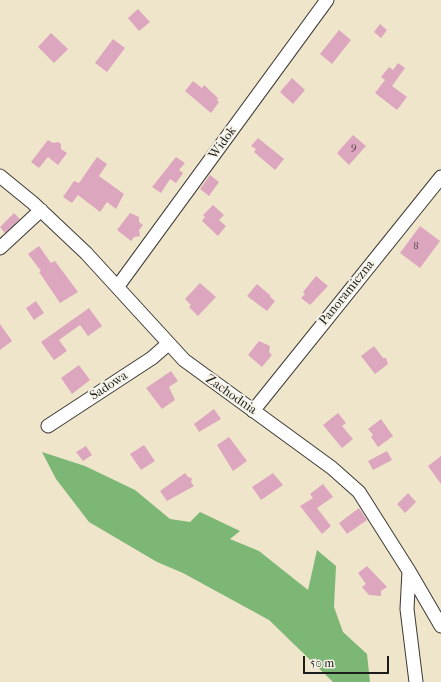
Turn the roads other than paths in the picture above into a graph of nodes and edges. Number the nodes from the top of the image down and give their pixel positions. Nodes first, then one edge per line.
1 (327, 0) edge
2 (0, 176) edge
3 (441, 177) edge
4 (41, 210) junction
5 (0, 248) edge
6 (118, 286) junction
7 (168, 344) junction
8 (253, 411) junction
9 (48, 426) dead end
10 (409, 571) junction
11 (441, 626) edge
12 (416, 682) edge

1 - 6 street, Widok
2 - 4 street, Zachodnia
3 - 8 street, Panoramiczna
4 - 5 street
4 - 6 street, Zachodnia
6 - 7 street, Zachodnia
7 - 8 street, Zachodnia
7 - 9 street, Sadowa
8 - 10 street, Zachodnia
10 - 11 street, Zachodnia
10 - 12 street

